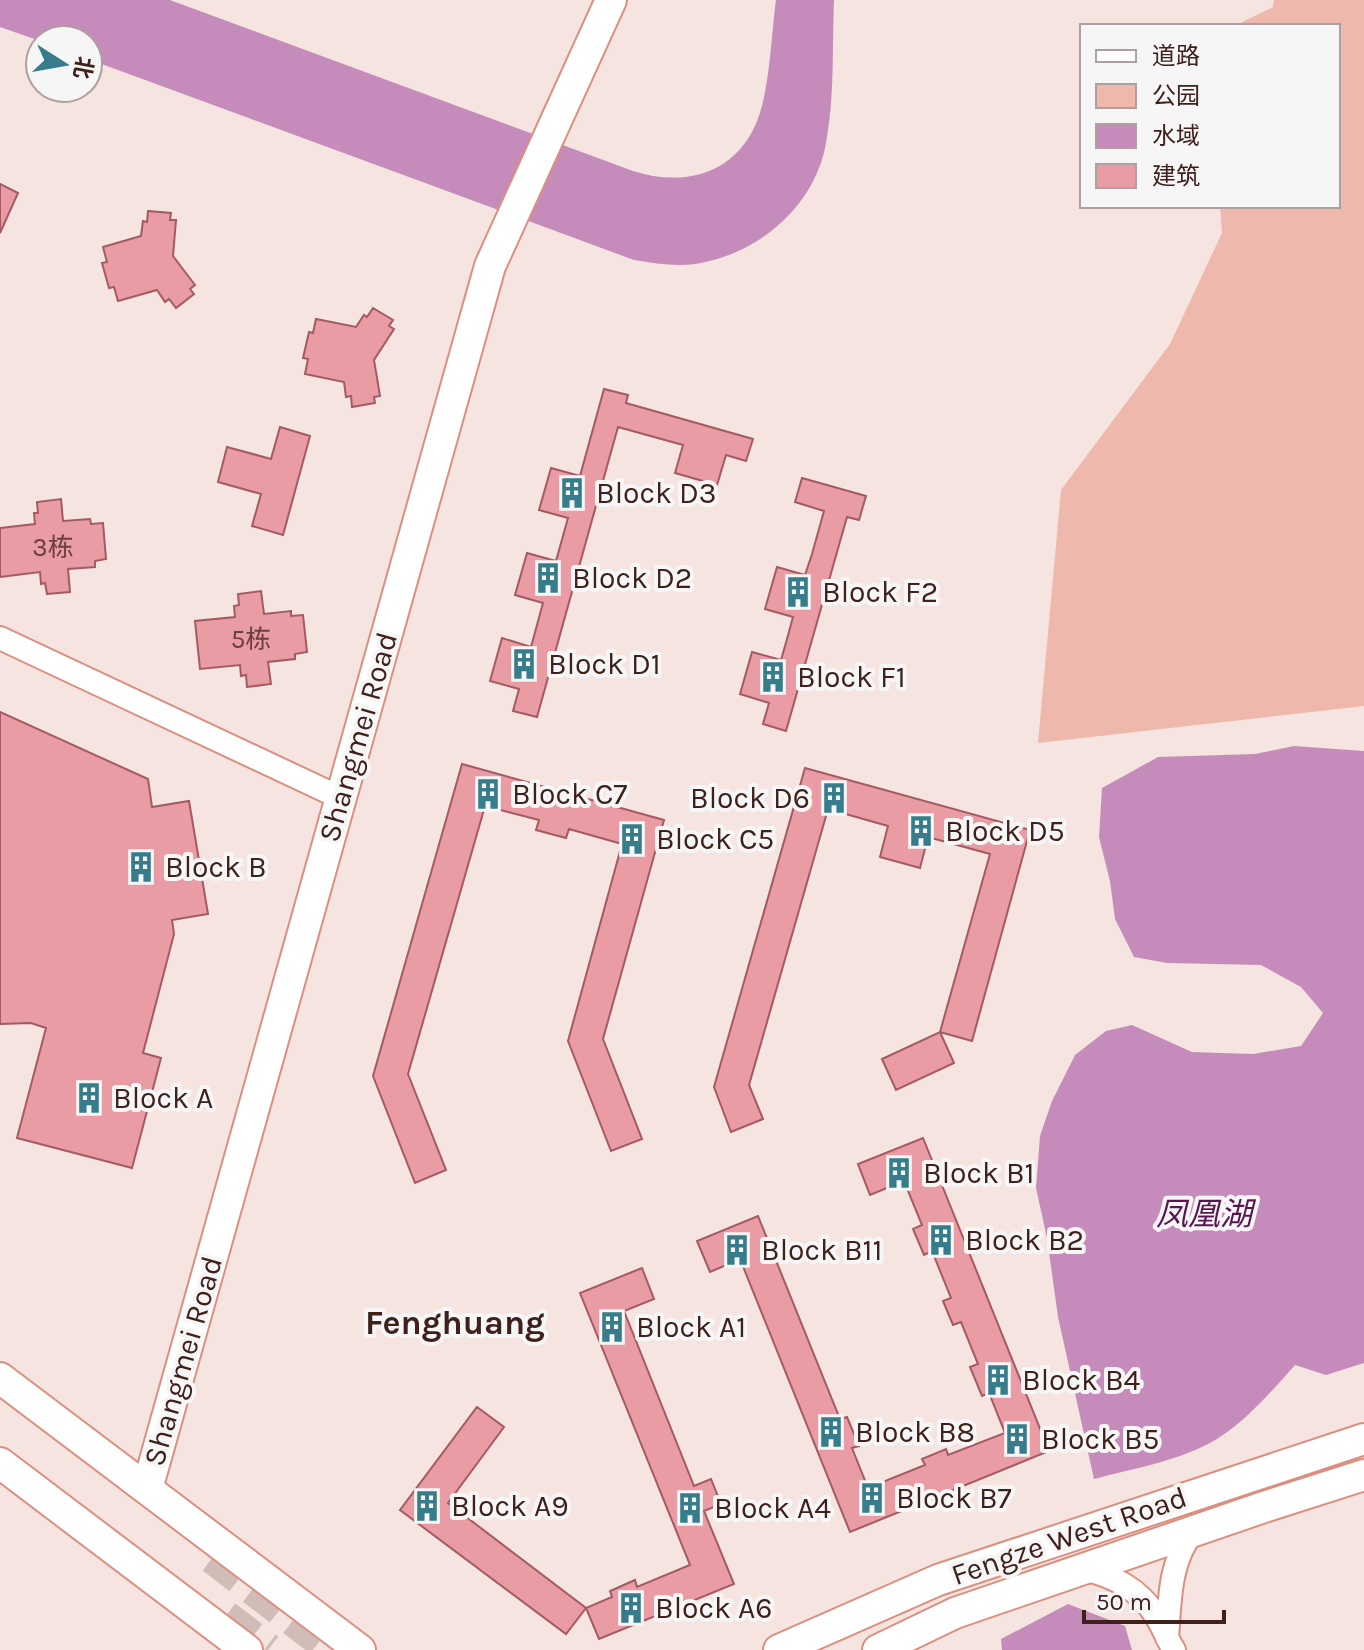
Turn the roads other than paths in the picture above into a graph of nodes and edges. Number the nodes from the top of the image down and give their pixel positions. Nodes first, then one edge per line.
1 (611, 0) edge
2 (0, 638) edge
3 (341, 798) junction
4 (0, 1378) edge
5 (1364, 1439) edge
6 (0, 1463) edge
7 (1364, 1475) edge
8 (147, 1489) junction
9 (1193, 1531) junction
10 (1083, 1569) junction
11 (1171, 1645) edge
12 (247, 1650) edge
13 (360, 1650) edge
14 (779, 1650) edge
15 (878, 1650) edge

1 - 3 main road, Shangmei Road
2 - 3 street
3 - 8 main road, Shangmei Road
4 - 8 main road
5 - 14 main road, Fengze West Road
6 - 12 main road
7 - 9 main road, Fengze West Road
8 - 13 main road
9 - 10 main road, Fengze West Road
9 - 11 street
10 - 11 street
10 - 15 main road, Fengze West Road

